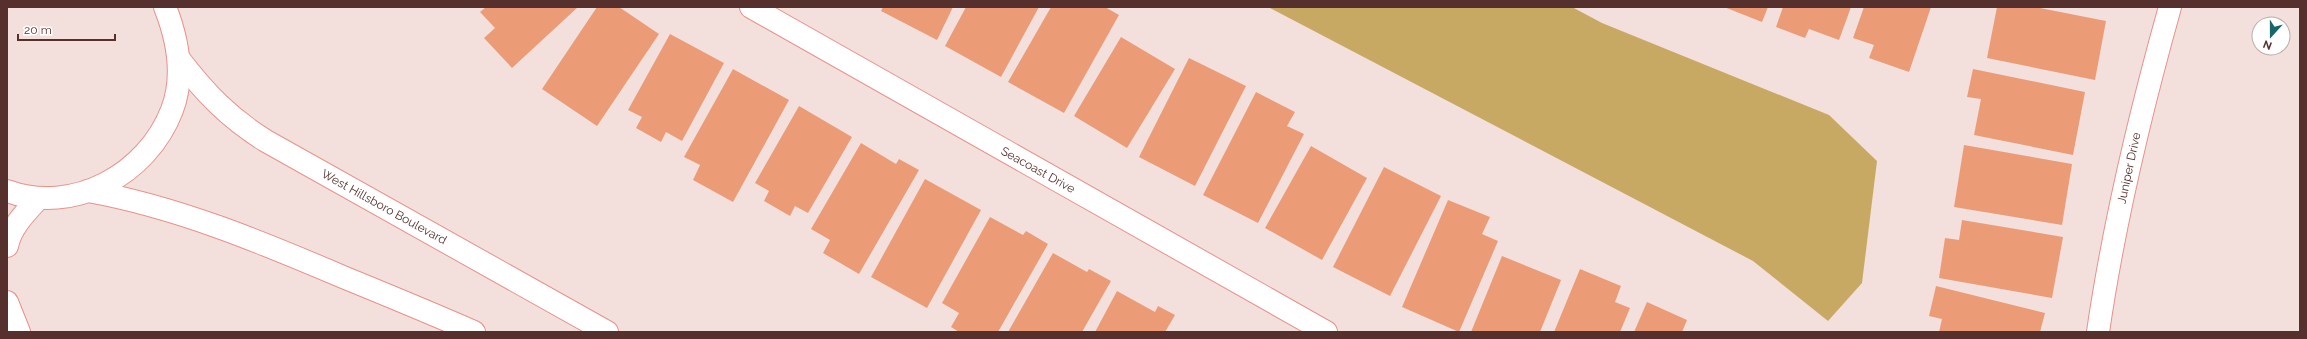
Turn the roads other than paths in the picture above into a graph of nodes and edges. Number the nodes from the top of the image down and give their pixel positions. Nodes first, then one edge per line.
1 (165, 7) edge
2 (751, 7) edge
3 (2170, 7) edge
4 (179, 58) junction
5 (88, 191) junction
6 (7, 192) edge
7 (38, 199) junction
8 (7, 246) edge
9 (7, 302) edge
10 (14, 330) edge
11 (474, 332) edge
12 (607, 332) edge
13 (1326, 332) edge
14 (2098, 332) edge

1 - 4 street
2 - 13 street, Seacoast Drive
3 - 14 street, Juniper Drive
4 - 5 street
4 - 12 street, West Hillsboro Boulevard
5 - 7 street
5 - 11 street
6 - 7 street
7 - 8 street
9 - 10 street

